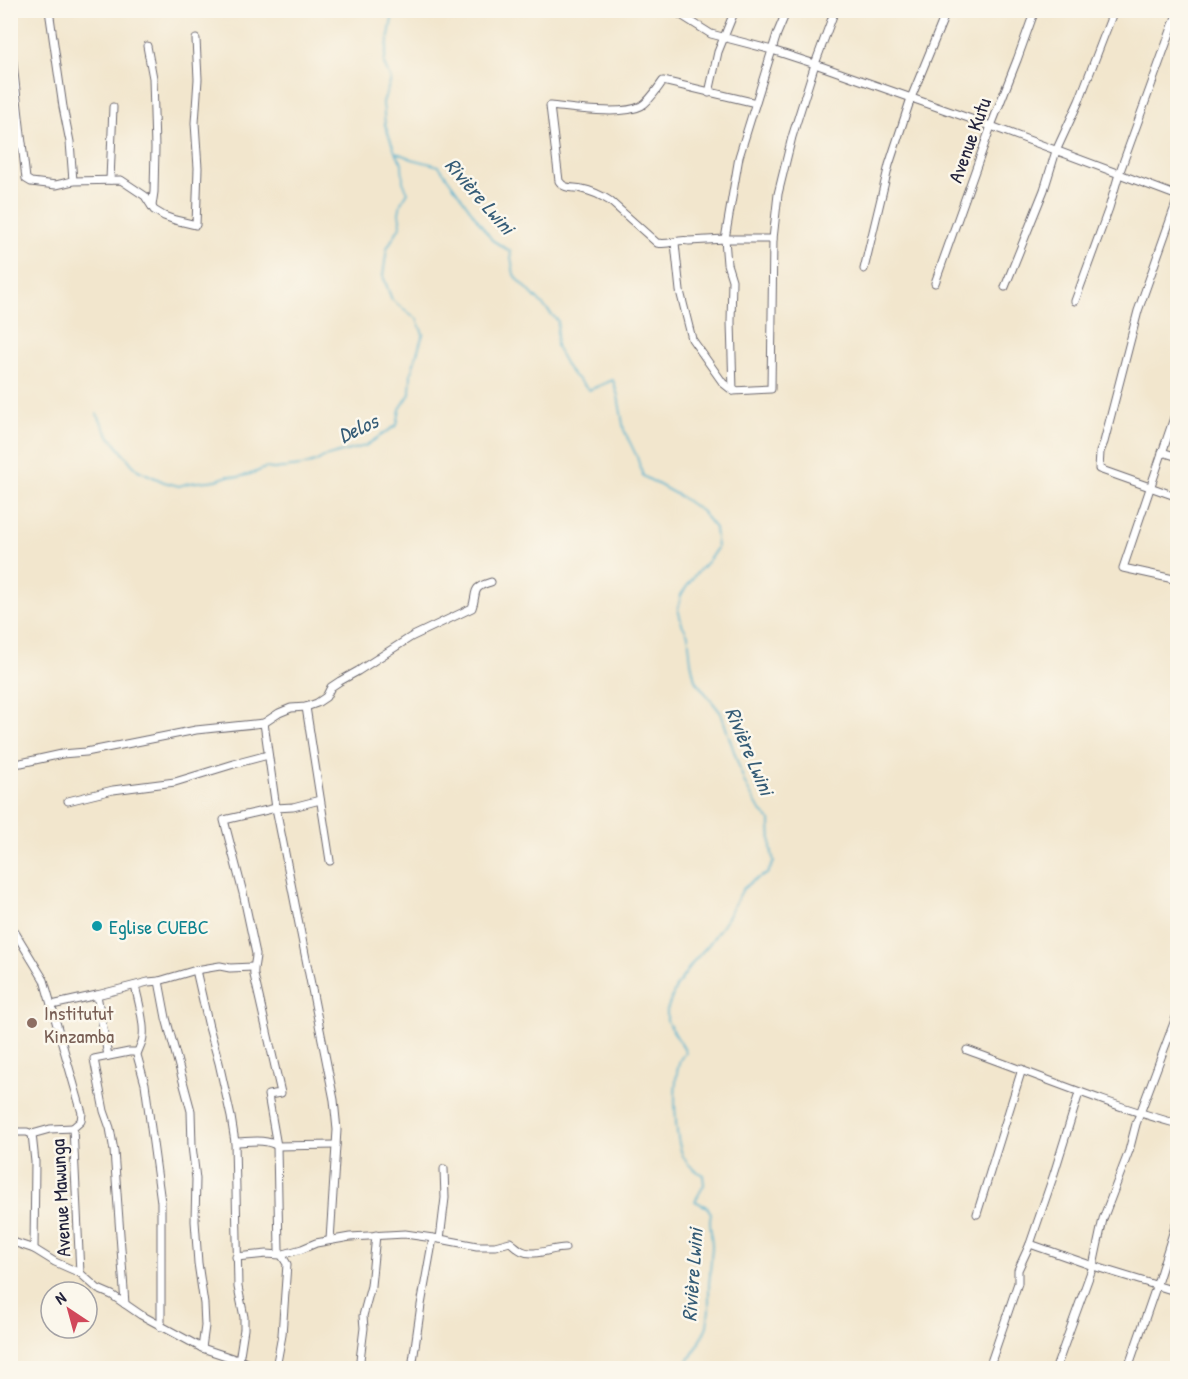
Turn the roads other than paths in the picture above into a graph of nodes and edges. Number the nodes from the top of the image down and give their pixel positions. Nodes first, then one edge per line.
1 (49, 10) edge
2 (674, 10) edge
3 (735, 10) edge
4 (787, 10) edge
5 (835, 10) edge
6 (947, 10) edge
7 (1035, 10) edge
8 (1114, 10) edge
9 (1178, 11) edge
10 (686, 14) edge
11 (1175, 28) edge
12 (10, 37) edge
13 (724, 37) junction
14 (196, 39) dead end
15 (147, 46) dead end
16 (772, 50) junction
17 (814, 64) junction
18 (709, 93) junction
19 (911, 98) junction
20 (756, 103) junction
21 (113, 107) dead end
22 (991, 126) junction
23 (22, 144) junction
24 (10, 145) edge
25 (1056, 151) junction
26 (1119, 174) junction
27 (110, 180) junction
28 (73, 182) junction
29 (1178, 197) edge
30 (152, 206) junction
31 (725, 239) junction
32 (772, 239) junction
33 (675, 243) junction
34 (864, 270) dead end
35 (935, 283) dead end
36 (1005, 287) dead end
37 (1074, 301) dead end
38 (733, 391) junction
39 (1178, 406) edge
40 (1162, 452) junction
41 (1178, 457) edge
42 (1150, 488) junction
43 (1178, 497) edge
44 (1178, 579) edge
45 (491, 582) dead end
46 (306, 707) junction
47 (264, 723) junction
48 (268, 755) junction
49 (10, 764) edge
50 (320, 800) junction
51 (68, 801) dead end
52 (276, 808) junction
53 (330, 861) dead end
54 (10, 924) edge
55 (253, 967) junction
56 (196, 970) junction
57 (159, 981) junction
58 (135, 986) junction
59 (97, 995) junction
60 (52, 1005) junction
61 (1178, 1012) edge
62 (967, 1050) dead end
63 (137, 1052) junction
64 (108, 1056) junction
65 (1022, 1070) junction
66 (1079, 1092) junction
67 (1141, 1114) junction
68 (1178, 1124) edge
69 (73, 1128) junction
70 (10, 1132) edge
71 (32, 1134) junction
72 (235, 1142) junction
73 (336, 1145) junction
74 (277, 1146) junction
75 (444, 1169) dead end
76 (976, 1214) dead end
77 (1178, 1217) edge
78 (376, 1235) junction
79 (436, 1238) junction
80 (330, 1240) junction
81 (10, 1241) edge
82 (1030, 1244) junction
83 (566, 1248) dead end
84 (34, 1249) junction
85 (280, 1255) junction
86 (236, 1257) junction
87 (1093, 1266) junction
88 (80, 1273) junction
89 (1156, 1287) junction
90 (1178, 1292) edge
91 (125, 1305) junction
92 (161, 1327) junction
93 (202, 1348) junction
94 (239, 1361) junction
95 (262, 1368) edge
96 (276, 1368) edge
97 (359, 1368) edge
98 (412, 1368) edge
99 (989, 1368) edge
100 (1056, 1368) edge
101 (1128, 1368) edge

1 - 28 street
2 - 10 street
3 - 13 street
4 - 16 street
5 - 17 street
6 - 19 street
7 - 22 street, Avenue Kutu
8 - 25 street
9 - 11 street
10 - 13 street
11 - 26 street
12 - 23 street
13 - 16 street
13 - 18 street
14 - 30 street
15 - 30 street
16 - 17 street
16 - 20 street
17 - 19 street
17 - 32 street
18 - 20 street
18 - 33 street
19 - 22 street
19 - 34 street
20 - 31 street
21 - 27 street
22 - 25 street
22 - 35 street, Avenue Kutu
23 - 24 street
23 - 28 street
25 - 26 street
25 - 36 street
26 - 29 street
26 - 37 street
27 - 28 street
27 - 30 street
29 - 42 street
31 - 32 street
31 - 33 street
31 - 38 street
32 - 38 street
33 - 38 street
39 - 40 street
40 - 41 street
40 - 42 street
42 - 43 street
42 - 44 street
45 - 46 street
46 - 47 street
46 - 50 street
47 - 48 street
47 - 49 street
48 - 51 street
48 - 52 street
50 - 52 street
50 - 53 street
52 - 55 street
52 - 73 street
54 - 60 street, Avenue Mawunga
55 - 56 street
55 - 74 street
56 - 57 street
56 - 72 street
57 - 58 street
57 - 93 street
58 - 59 street
58 - 63 street
59 - 60 street
59 - 64 street
60 - 69 street, Avenue Mawunga
61 - 67 street
62 - 65 street
63 - 64 street
63 - 92 street
64 - 91 street
65 - 66 street
65 - 76 street
66 - 67 street
66 - 82 street
67 - 68 street
67 - 87 street
69 - 71 street
69 - 88 street, Avenue Mawunga
70 - 71 street
71 - 84 street
72 - 74 street
72 - 86 street
73 - 74 street
73 - 80 street
74 - 85 street
75 - 79 street
77 - 89 street
78 - 79 street
78 - 80 street
78 - 97 street
79 - 83 street
79 - 98 street
80 - 85 street
81 - 84 street
82 - 87 street
82 - 99 street
84 - 88 street
85 - 86 street
85 - 96 street
86 - 94 street
87 - 89 street
87 - 100 street
88 - 91 street
89 - 90 street
89 - 101 street
91 - 92 street
92 - 93 street
93 - 94 street
94 - 95 street

